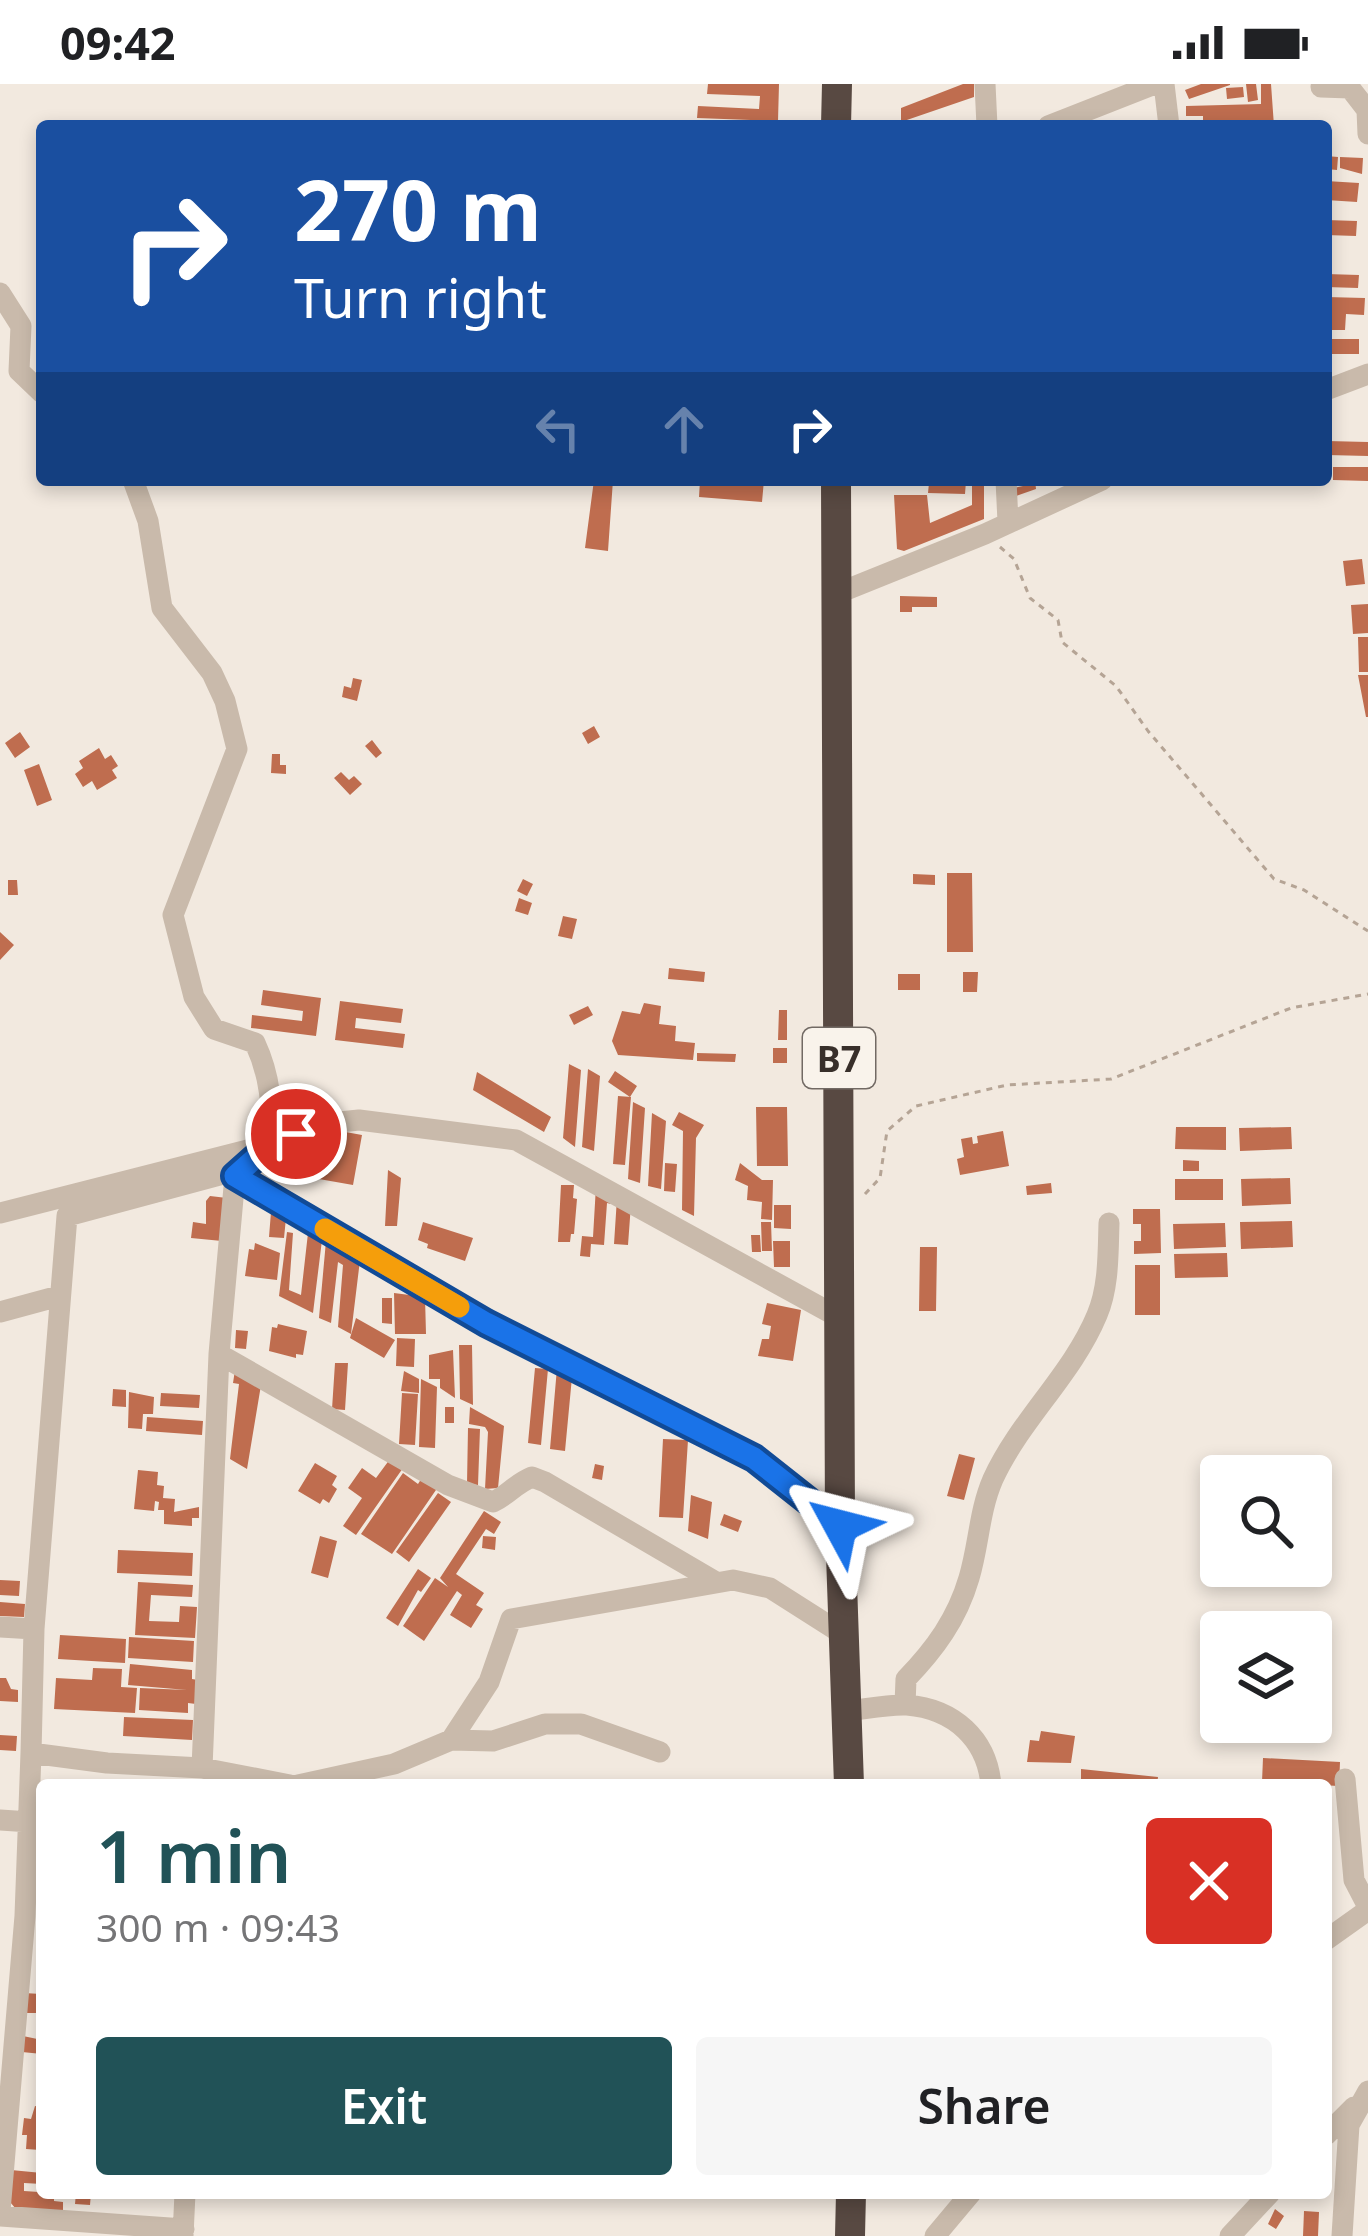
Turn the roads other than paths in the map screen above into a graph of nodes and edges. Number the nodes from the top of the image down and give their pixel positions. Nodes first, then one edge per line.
1 (837, 84) edge
2 (986, 84) edge
3 (1155, 84) edge
4 (1164, 84) edge
5 (1321, 87) edge
6 (836, 120) edge
7 (987, 120) edge
8 (1063, 120) edge
9 (1168, 120) edge
10 (1368, 134) edge
11 (0, 293) edge
12 (1368, 374) edge
13 (36, 386) edge
14 (1332, 388) edge
15 (135, 486) edge
16 (836, 486) edge
17 (1006, 486) edge
18 (1089, 486) edge
19 (1008, 522) junction
20 (836, 594) junction
21 (271, 1144) junction
22 (235, 1176) junction
23 (0, 1213) edge
24 (1109, 1223) dead end
25 (59, 1296) junction
26 (0, 1312) edge
27 (840, 1318) junction
28 (219, 1354) junction
29 (840, 1526) junction
30 (716, 1582) junction
31 (0, 1627) edge
32 (34, 1629) junction
33 (847, 1636) junction
34 (905, 1705) junction
35 (848, 1711) junction
36 (451, 1740) junction
37 (659, 1752) dead end
38 (32, 1754) junction
39 (202, 1768) junction
40 (262, 1779) edge
41 (323, 1779) edge
42 (849, 1779) edge
43 (990, 1779) edge
44 (1345, 1779) dead end
45 (0, 1820) edge
46 (30, 1822) junction
47 (1368, 1908) edge
48 (33, 1917) edge
49 (1332, 1935) edge
50 (1363, 2097) edge
51 (1332, 2129) edge
52 (185, 2199) edge
53 (851, 2199) edge
54 (966, 2199) edge
55 (1264, 2199) edge
56 (0, 2213) edge
57 (183, 2233) edge
58 (850, 2236) edge
59 (935, 2236) edge
60 (1230, 2236) edge
61 (1342, 2236) edge

1 - 6 highway
2 - 7 street
3 - 8 street
4 - 9 street
5 - 10 street
11 - 13 street
12 - 14 street
15 - 21 street
16 - 20 highway, B7
17 - 19 street
18 - 19 street
19 - 20 street
20 - 27 highway, B7
21 - 22 street
21 - 23 street
21 - 27 street
22 - 25 street
22 - 28 street
22 - 29 street
24 - 34 street
25 - 26 street
25 - 32 street
27 - 29 highway, B7
28 - 30 street
28 - 39 street
29 - 33 highway, B7
30 - 33 street
30 - 36 street
31 - 32 street
32 - 38 street
33 - 35 highway, B7
34 - 35 street
34 - 43 street
35 - 42 highway, B7
36 - 37 street
36 - 41 street
38 - 39 street
38 - 46 street
39 - 40 street
44 - 47 street
45 - 46 street
46 - 48 street
47 - 49 street
48 - 56 street
50 - 51 street
50 - 61 street
52 - 57 street
53 - 58 highway
54 - 59 street
55 - 60 street
56 - 57 street

